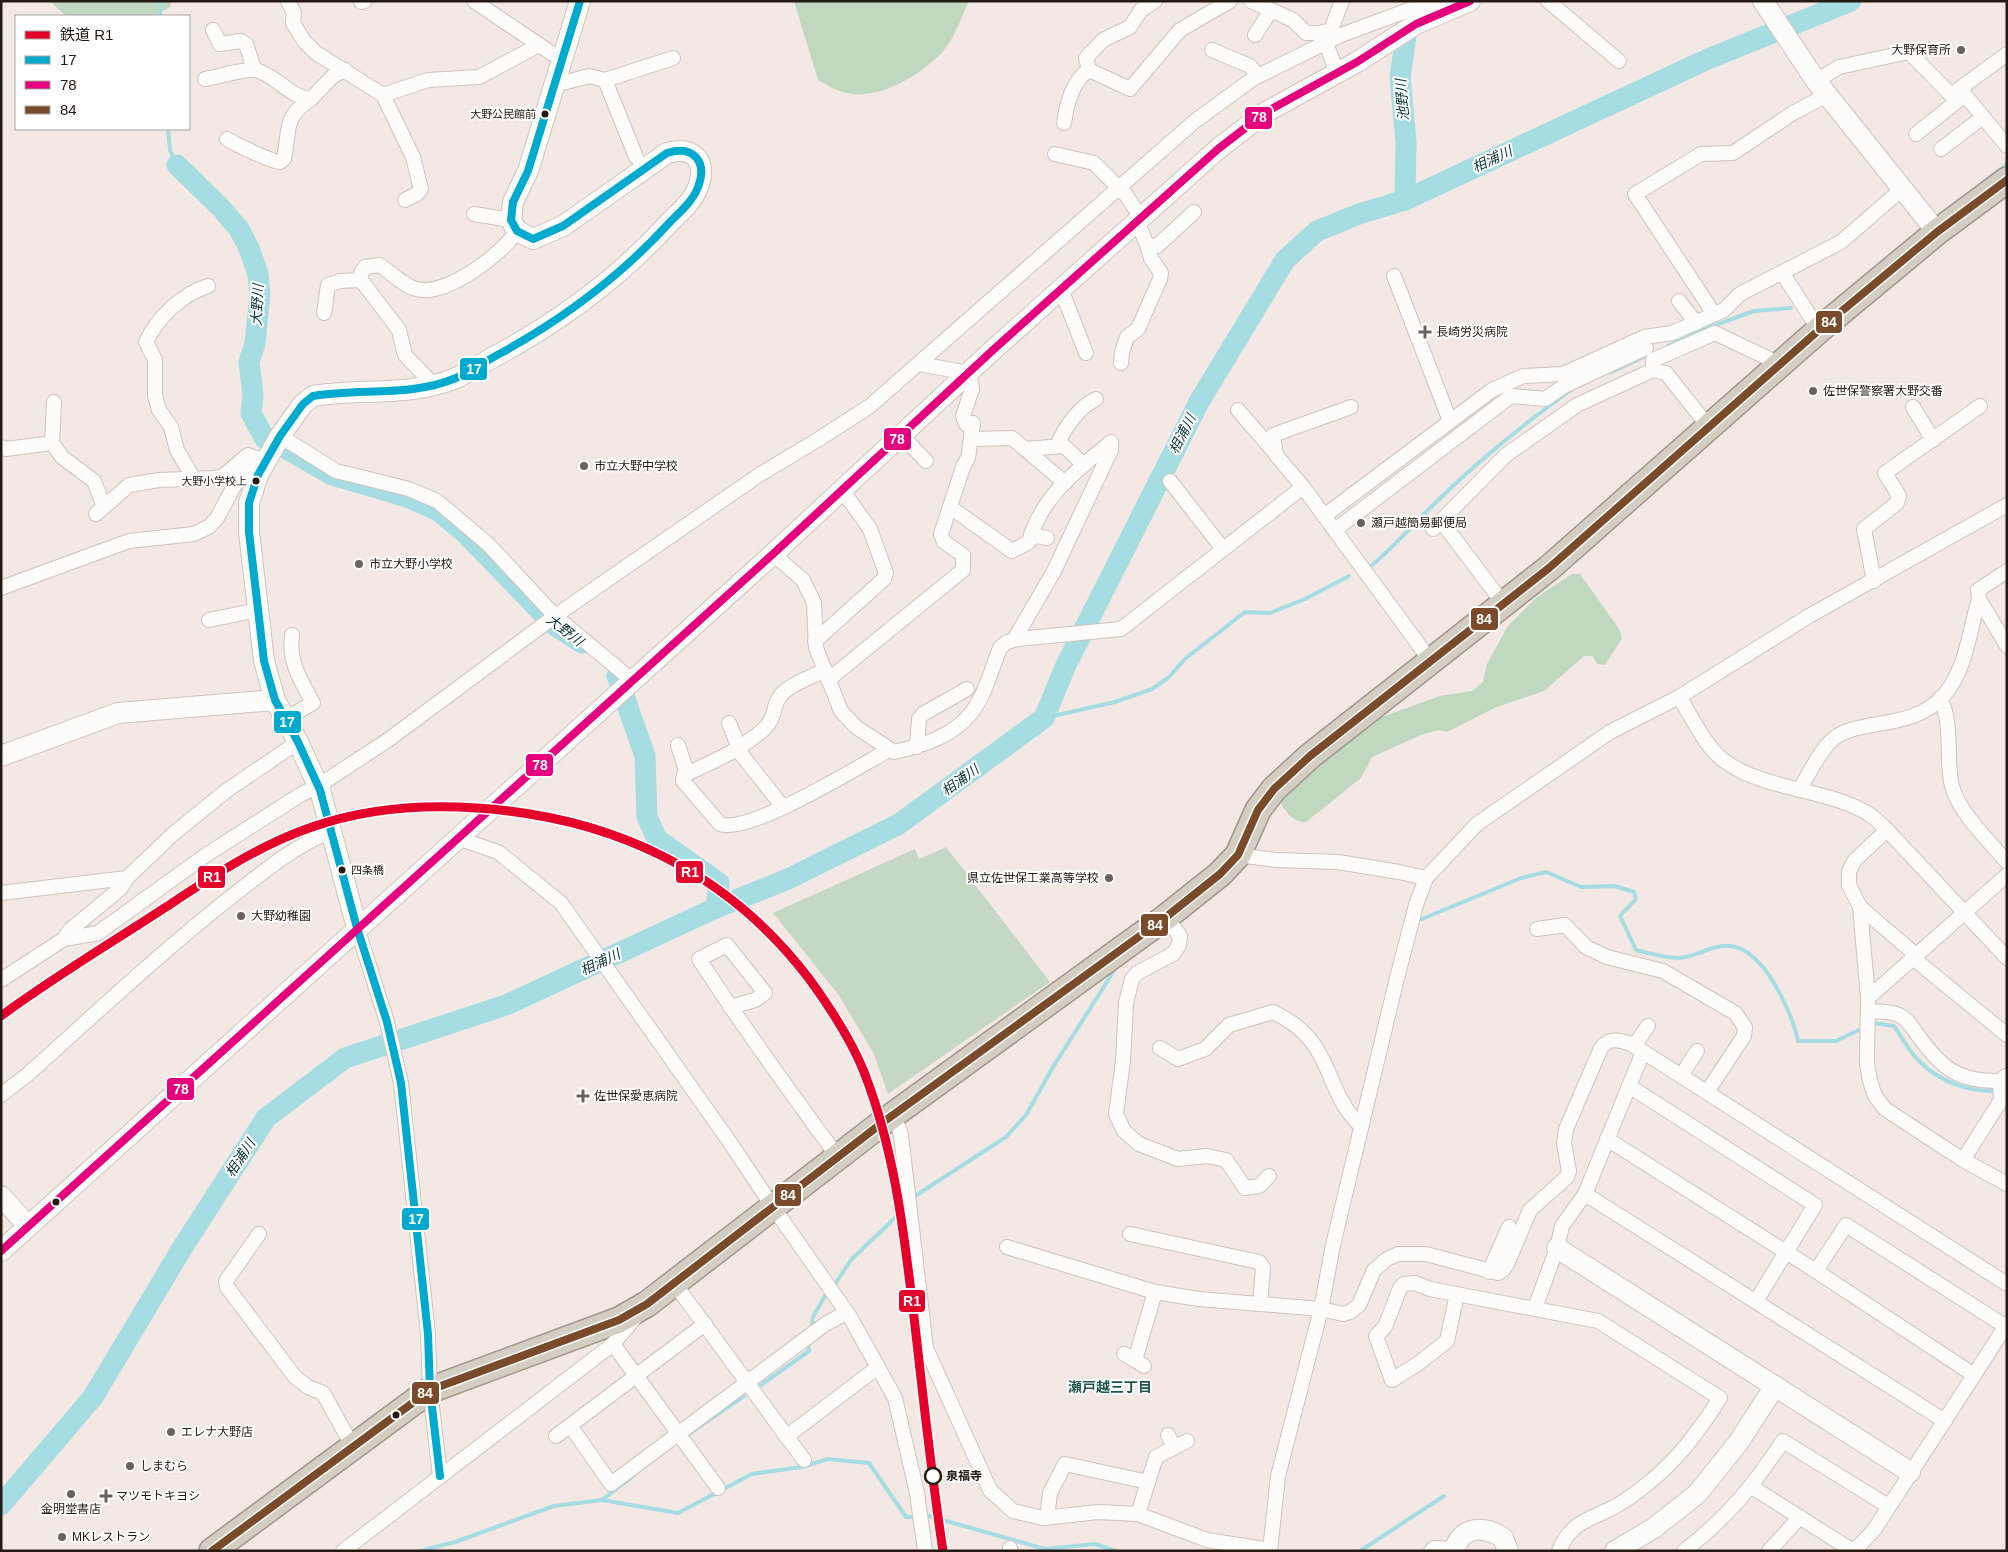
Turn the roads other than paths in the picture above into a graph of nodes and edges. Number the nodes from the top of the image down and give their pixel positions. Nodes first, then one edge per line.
1 (288, 1) edge
2 (474, 1) edge
3 (580, 1) edge
4 (1155, 1) edge
5 (1230, 1) edge
6 (1251, 1) edge
7 (1342, 1) edge
8 (1470, 1) edge
9 (1548, 1) edge
10 (1763, 1) edge
11 (1271, 10) junction
12 (1418, 11) edge
13 (212, 30) dead end
14 (1255, 35) dead end
15 (1328, 36) junction
16 (539, 45) junction
17 (1212, 50) dead end
18 (2007, 54) edge
19 (672, 58) dead end
20 (563, 61) junction
21 (1618, 61) dead end
22 (254, 69) junction
23 (345, 70) junction
24 (1089, 70) junction
25 (1336, 72) junction
26 (1258, 76) junction
27 (205, 79) dead end
28 (605, 80) junction
29 (1816, 81) junction
30 (555, 85) junction
31 (1963, 92) junction
32 (383, 95) junction
33 (311, 99) junction
34 (1983, 117) junction
35 (1064, 123) dead end
36 (1916, 134) dead end
37 (227, 139) dead end
38 (2007, 146) edge
39 (1941, 149) dead end
40 (1055, 154) dead end
41 (636, 157) dead end
42 (2007, 180) edge
43 (1119, 188) junction
44 (1902, 189) junction
45 (405, 200) dead end
46 (1194, 212) dead end
47 (474, 214) dead end
48 (1139, 219) junction
49 (514, 226) junction
50 (1937, 232) junction
51 (1147, 245) junction
52 (1783, 274) junction
53 (1394, 276) dead end
54 (361, 280) junction
55 (208, 286) dead end
56 (1061, 289) junction
57 (1679, 301) dead end
58 (324, 314) dead end
59 (1714, 314) junction
60 (1696, 323) junction
61 (1819, 330) junction
62 (1086, 354) dead end
63 (1648, 354) junction
64 (1121, 363) dead end
65 (919, 364) junction
66 (1780, 364) junction
67 (969, 373) junction
68 (433, 384) junction
69 (1096, 398) dead end
70 (54, 402) dead end
71 (1980, 406) dead end
72 (1351, 407) dead end
73 (1913, 407) dead end
74 (1238, 410) dead end
75 (1450, 421) junction
76 (1708, 426) junction
77 (972, 430) junction
78 (901, 435) junction
79 (280, 436) junction
80 (1933, 440) junction
81 (52, 443) junction
82 (1057, 446) junction
83 (1, 447) edge
84 (1026, 449) junction
85 (1276, 454) junction
86 (261, 459) junction
87 (926, 461) dead end
88 (1084, 464) junction
89 (194, 479) junction
90 (1170, 481) dead end
91 (1065, 483) junction
92 (1303, 487) junction
93 (842, 490) junction
94 (2007, 505) edge
95 (950, 507) junction
96 (1324, 516) junction
97 (1335, 530) junction
98 (1031, 535) junction
99 (1047, 538) dead end
100 (1223, 550) junction
101 (773, 554) junction
102 (2007, 571) edge
103 (1874, 581) junction
104 (1, 588) edge
105 (1980, 598) junction
106 (1503, 603) junction
107 (258, 610) junction
108 (556, 616) junction
109 (209, 620) dead end
110 (292, 635) dead end
111 (1016, 639) junction
112 (815, 641) junction
113 (2007, 646) edge
114 (1430, 660) junction
115 (826, 675) junction
116 (633, 681) junction
117 (967, 689) dead end
118 (1679, 697) junction
119 (1940, 698) junction
120 (275, 700) junction
121 (285, 719) junction
122 (729, 723) dead end
123 (298, 742) junction
124 (677, 745) dead end
125 (917, 747) junction
126 (738, 749) junction
127 (889, 750) junction
128 (1, 756) edge
129 (687, 773) junction
130 (319, 788) junction
131 (1799, 790) junction
132 (783, 807) junction
133 (1887, 830) junction
134 (332, 832) junction
135 (457, 838) junction
136 (1238, 855) junction
137 (2007, 862) edge
138 (2007, 875) edge
139 (128, 878) junction
140 (1426, 878) junction
141 (1, 893) edge
142 (1860, 907) junction
143 (1965, 913) junction
144 (1166, 916) junction
145 (357, 928) junction
146 (1537, 929) dead end
147 (64, 939) junction
148 (1914, 957) junction
149 (2007, 958) edge
150 (1, 980) edge
151 (1868, 998) junction
152 (730, 1007) junction
153 (1868, 1012) junction
154 (1648, 1026) dead end
155 (2007, 1035) edge
156 (1160, 1048) dead end
157 (1638, 1049) junction
158 (1697, 1051) dead end
159 (1680, 1076) junction
160 (2003, 1080) edge
161 (1629, 1086) junction
162 (1708, 1092) junction
163 (1, 1095) edge
164 (894, 1114) junction
165 (1361, 1126) junction
166 (1607, 1139) junction
167 (838, 1157) junction
168 (1963, 1160) junction
169 (1269, 1176) dead end
170 (2007, 1184) edge
171 (1585, 1194) junction
172 (1, 1196) edge
173 (773, 1208) junction
174 (28, 1226) junction
175 (1509, 1227) dead end
176 (259, 1234) dead end
177 (1130, 1234) dead end
178 (1007, 1247) dead end
179 (1557, 1248) junction
180 (1, 1251) edge
181 (1786, 1252) junction
182 (1816, 1271) junction
183 (1489, 1272) junction
184 (674, 1283) junction
185 (2007, 1284) edge
186 (1155, 1292) junction
187 (1457, 1294) junction
188 (1756, 1301) junction
189 (647, 1304) junction
190 (1260, 1304) junction
191 (1535, 1308) junction
192 (1321, 1309) junction
193 (846, 1312) junction
194 (704, 1324) junction
195 (2006, 1324) edge
196 (613, 1344) junction
197 (1134, 1360) dead end
198 (878, 1367) junction
199 (1974, 1375) junction
200 (636, 1376) junction
201 (748, 1384) junction
202 (1775, 1386) junction
203 (430, 1390) junction
204 (1944, 1421) junction
205 (570, 1427) junction
206 (678, 1433) junction
207 (556, 1436) dead end
208 (786, 1437) junction
209 (1187, 1441) dead end
210 (353, 1447) junction
211 (804, 1460) dead end
212 (1910, 1472) junction
213 (440, 1476) junction
214 (1148, 1482) junction
215 (1752, 1487) junction
216 (718, 1488) dead end
217 (1888, 1506) junction
218 (1138, 1514) junction
219 (1800, 1517) junction
220 (1047, 1518) junction
221 (1270, 1550) edge
222 (1454, 1550) edge
223 (212, 1551) edge
224 (343, 1551) edge
225 (925, 1551) edge
226 (1430, 1551) edge
227 (1508, 1551) edge
228 (1558, 1551) edge
229 (1614, 1551) edge
230 (1684, 1551) edge
231 (1769, 1551) edge
232 (1853, 1551) edge

1 - 23 street
2 - 16 street
3 - 20 street
4 - 24 street
5 - 24 street
6 - 11 street
7 - 15 street
8 - 12 street
9 - 21 street
10 - 29 street
11 - 14 street
11 - 15 street
12 - 15 street
12 - 25 street
13 - 22 street
15 - 25 street
15 - 26 street
16 - 20 street
16 - 32 street
17 - 26 street
18 - 31 street
19 - 28 street
20 - 30 street
22 - 27 street
22 - 33 street
23 - 32 street
23 - 33 street
24 - 35 street
25 - 48 street
26 - 43 street
28 - 30 street
28 - 41 street
29 - 31 street
29 - 44 street
29 - 59 street
30 - 49 street
31 - 34 street
31 - 36 street
32 - 45 street
33 - 37 street
34 - 38 street
34 - 39 street
40 - 43 street
42 - 50 highway
43 - 48 street
43 - 65 street
44 - 50 street
44 - 52 street
46 - 51 street
47 - 49 street
48 - 51 street
48 - 56 street
49 - 54 street
49 - 68 street
50 - 61 highway
51 - 64 street
52 - 59 street
52 - 61 street
53 - 75 street
54 - 58 street
54 - 68 street
55 - 89 street
56 - 62 street
56 - 67 street
57 - 60 street
59 - 60 street
60 - 63 street
61 - 66 highway
63 - 66 street
63 - 75 street
63 - 76 street
63 - 97 street
63 - 106 street
65 - 67 street
65 - 108 street
66 - 76 highway
67 - 77 street
67 - 78 street
68 - 79 street
69 - 82 street
70 - 81 street
71 - 80 street
72 - 85 street
73 - 80 street
74 - 85 street
75 - 96 street
76 - 106 highway
77 - 84 street
77 - 95 street
78 - 87 street
78 - 93 street
79 - 86 street
79 - 108 street
80 - 103 street
81 - 83 street
81 - 89 street
82 - 84 street
82 - 88 street
84 - 91 street
85 - 92 street
86 - 89 street
86 - 104 street
86 - 107 street
88 - 91 street
88 - 111 street
90 - 100 street
91 - 98 street
92 - 96 street
92 - 100 street
93 - 101 street
93 - 112 street
94 - 103 street
95 - 98 street
95 - 115 street
96 - 97 street
97 - 114 street
98 - 99 street
100 - 111 street
101 - 112 street
101 - 116 street
102 - 105 street
103 - 118 street
105 - 113 street
105 - 119 street
106 - 114 highway
107 - 109 street
107 - 120 street
108 - 116 street
108 - 130 street
110 - 121 street
111 - 125 street
112 - 115 street
114 - 136 highway
115 - 126 street
115 - 127 street
116 - 135 street
117 - 125 street
118 - 131 street
118 - 140 street
119 - 131 street
119 - 137 street
120 - 121 street
120 - 128 street
121 - 123 street
122 - 126 street
123 - 130 street
123 - 139 street
124 - 129 street
125 - 127 street
126 - 129 street
126 - 132 street
127 - 132 street
129 - 132 street
130 - 134 street
130 - 147 street
131 - 133 street
133 - 142 street
133 - 143 street
134 - 145 street
134 - 163 street
135 - 145 street
135 - 173 street
136 - 140 street
136 - 144 highway
138 - 143 street
139 - 141 street
139 - 147 street
140 - 165 street
142 - 148 street
142 - 151 street
143 - 148 street
143 - 149 street
144 - 164 highway
144 - 169 street
145 - 174 street
145 - 203 street
146 - 162 street
147 - 150 street
148 - 151 street
148 - 155 street
151 - 153 street
152 - 152 street
152 - 167 street
153 - 160 street
153 - 168 street
154 - 157 street
156 - 165 street
157 - 159 street
157 - 161 street
157 - 183 street
158 - 159 street
159 - 162 street
160 - 168 street
161 - 166 street
161 - 181 street
162 - 185 street
164 - 167 highway
164 - 220 street
165 - 192 street
166 - 171 street
166 - 181 street
167 - 173 highway
168 - 170 street
171 - 179 street
171 - 188 street
172 - 174 street
173 - 184 highway
173 - 193 street
174 - 180 street
175 - 183 street
176 - 210 street
177 - 190 street
178 - 186 street
179 - 191 street
179 - 202 street
181 - 182 street
181 - 188 street
182 - 195 street
182 - 199 street
183 - 192 street
184 - 189 highway
184 - 194 street
186 - 190 street
186 - 197 street
187 - 187 street
187 - 191 street
188 - 204 street
189 - 196 street
189 - 203 highway
190 - 192 street
191 - 228 street
192 - 221 street
193 - 198 street
193 - 201 street
194 - 200 street
194 - 201 street
195 - 199 street
196 - 200 street
196 - 213 street
198 - 208 street
198 - 225 street
199 - 204 street
200 - 205 street
200 - 206 street
201 - 206 street
201 - 208 street
202 - 212 street
202 - 229 street
203 - 210 highway
203 - 213 street
204 - 212 street
205 - 206 street
205 - 207 street
206 - 216 street
208 - 211 street
209 - 214 street
210 - 223 highway
212 - 217 street
213 - 224 street
214 - 218 street
214 - 220 street
215 - 217 street
215 - 219 street
215 - 230 street
217 - 232 street
218 - 220 street
218 - 221 street
219 - 231 street
219 - 232 street
222 - 226 street
222 - 227 street

